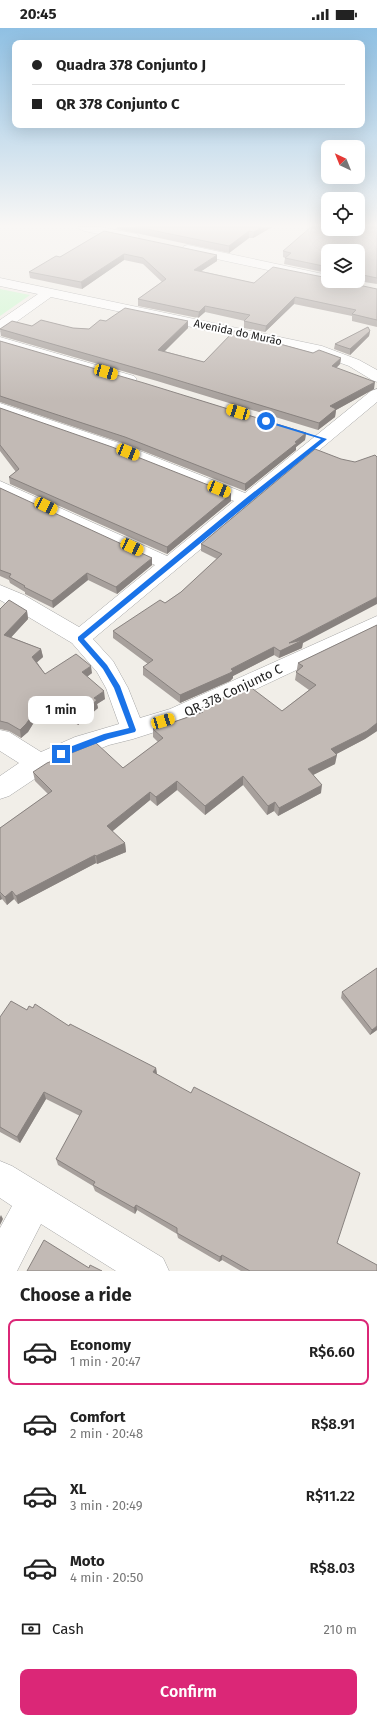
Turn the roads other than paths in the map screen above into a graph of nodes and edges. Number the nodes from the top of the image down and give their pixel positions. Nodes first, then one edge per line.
1 (14, 285) edge
2 (48, 292) junction
3 (0, 327) edge
4 (0, 341) edge
5 (377, 377) edge
6 (143, 383) edge
7 (377, 394) edge
8 (0, 408) edge
9 (0, 486) edge
10 (247, 500) junction
11 (171, 565) junction
12 (0, 592) edge
13 (377, 623) edge
14 (80, 638) junction
15 (133, 730) junction
16 (0, 739) edge
17 (39, 763) junction
18 (0, 789) edge
19 (0, 1178) edge
20 (34, 1200) junction
21 (0, 1265) edge
22 (150, 1271) edge

1 - 2 street, Avenida do Murão
2 - 3 street
2 - 5 street, Avenida do Murão
4 - 6 street
7 - 10 street
8 - 10 street
9 - 11 street
10 - 11 street
11 - 14 street
12 - 14 street
13 - 15 street, QR 378 Conjunto C
14 - 15 street
15 - 17 street, QR 378 Conjunto C
16 - 17 street
17 - 18 street, QR 378 Conjunto C
19 - 20 street
20 - 21 street
20 - 22 street

